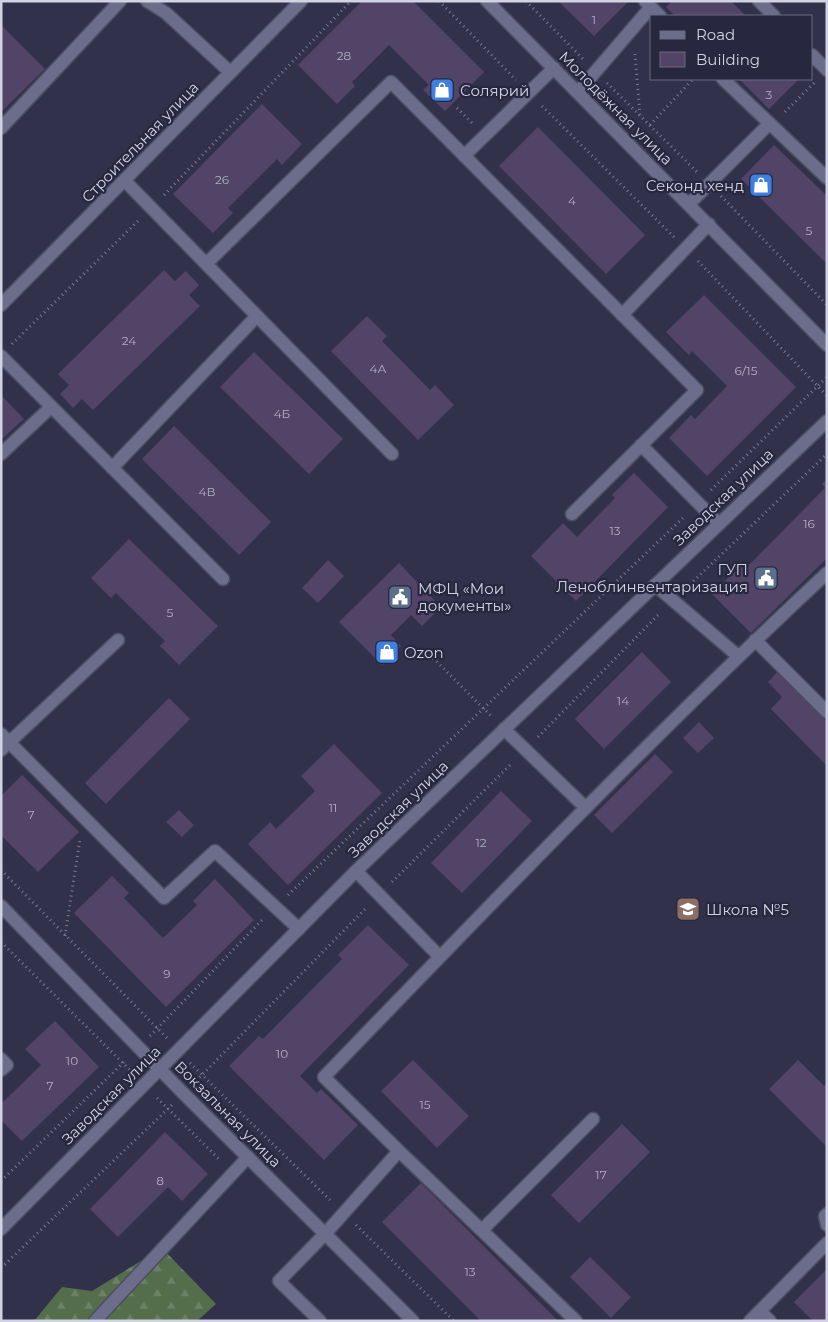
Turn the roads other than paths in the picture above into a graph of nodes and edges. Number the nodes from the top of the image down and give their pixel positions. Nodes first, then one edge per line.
1 (120, 1) edge
2 (147, 1) edge
3 (301, 1) edge
4 (487, 1) edge
5 (759, 1) edge
6 (648, 4) edge
7 (659, 15) edge
8 (773, 15) edge
9 (813, 56) edge
10 (554, 68) junction
11 (827, 70) edge
12 (230, 72) junction
13 (724, 80) edge
14 (578, 92) junction
15 (769, 124) junction
16 (1, 128) edge
17 (464, 156) junction
18 (827, 178) edge
19 (125, 181) junction
20 (689, 204) junction
21 (709, 224) junction
22 (206, 264) junction
23 (2, 303) edge
24 (622, 315) junction
25 (257, 316) junction
26 (827, 345) edge
27 (5, 351) edge
28 (51, 407) junction
29 (827, 421) edge
30 (641, 446) junction
31 (1, 454) edge
32 (392, 454) dead end
33 (112, 468) junction
34 (572, 514) dead end
35 (719, 524) junction
36 (827, 573) edge
37 (223, 580) dead end
38 (655, 585) junction
39 (118, 640) dead end
40 (755, 640) junction
41 (738, 656) junction
42 (827, 712) edge
43 (504, 729) junction
44 (4, 742) edge
45 (586, 808) junction
46 (356, 872) junction
47 (1, 906) edge
48 (299, 929) junction
49 (440, 957) junction
50 (1, 1059) edge
51 (160, 1069) junction
52 (1, 1070) edge
53 (593, 1119) dead end
54 (399, 1151) junction
55 (248, 1157) junction
56 (827, 1214) edge
57 (827, 1225) edge
58 (1, 1229) edge
59 (482, 1230) junction
60 (325, 1234) junction
61 (827, 1243) edge
62 (760, 1311) junction
63 (95, 1321) edge
64 (320, 1321) edge
65 (413, 1321) edge
66 (576, 1321) edge
67 (750, 1321) edge
68 (770, 1321) edge

1 - 16 street
2 - 12 street
3 - 12 street, Строительная улица
4 - 10 street, Молодёжная улица
5 - 8 street
6 - 7 street
6 - 14 street
9 - 11 street
10 - 14 street, Молодёжная улица
10 - 17 street
12 - 19 street, Строительная улица
13 - 15 street
14 - 20 street, Молодёжная улица
15 - 18 street
15 - 20 street
17 - 22 street
17 - 24 street
19 - 22 street
19 - 23 street, Строительная улица
20 - 21 street, Молодёжная улица
21 - 24 street
21 - 26 street, Молодёжная улица
22 - 25 street
24 - 30 street
25 - 32 street
25 - 33 street
27 - 28 street
28 - 31 street
28 - 33 street
29 - 35 street, Заводская улица
30 - 34 street
30 - 35 street
33 - 37 street
35 - 38 street, Заводская улица
36 - 40 street
38 - 41 street
38 - 43 street, Заводская улица
39 - 44 street
40 - 41 street
40 - 42 street
41 - 45 street
43 - 45 street
43 - 46 street, Заводская улица
44 - 48 street
45 - 49 street
46 - 48 street, Заводская улица
46 - 49 street
47 - 51 street, Вокзальная улица
48 - 51 street, Заводская улица
49 - 54 street
50 - 52 street
51 - 55 street, Вокзальная улица
51 - 58 street, Заводская улица
53 - 59 street
54 - 59 street
54 - 60 street
55 - 60 street, Вокзальная улица
55 - 63 street
56 - 57 street
59 - 66 street
60 - 64 street
60 - 65 street, Вокзальная улица
61 - 62 street
62 - 67 street
62 - 68 street

